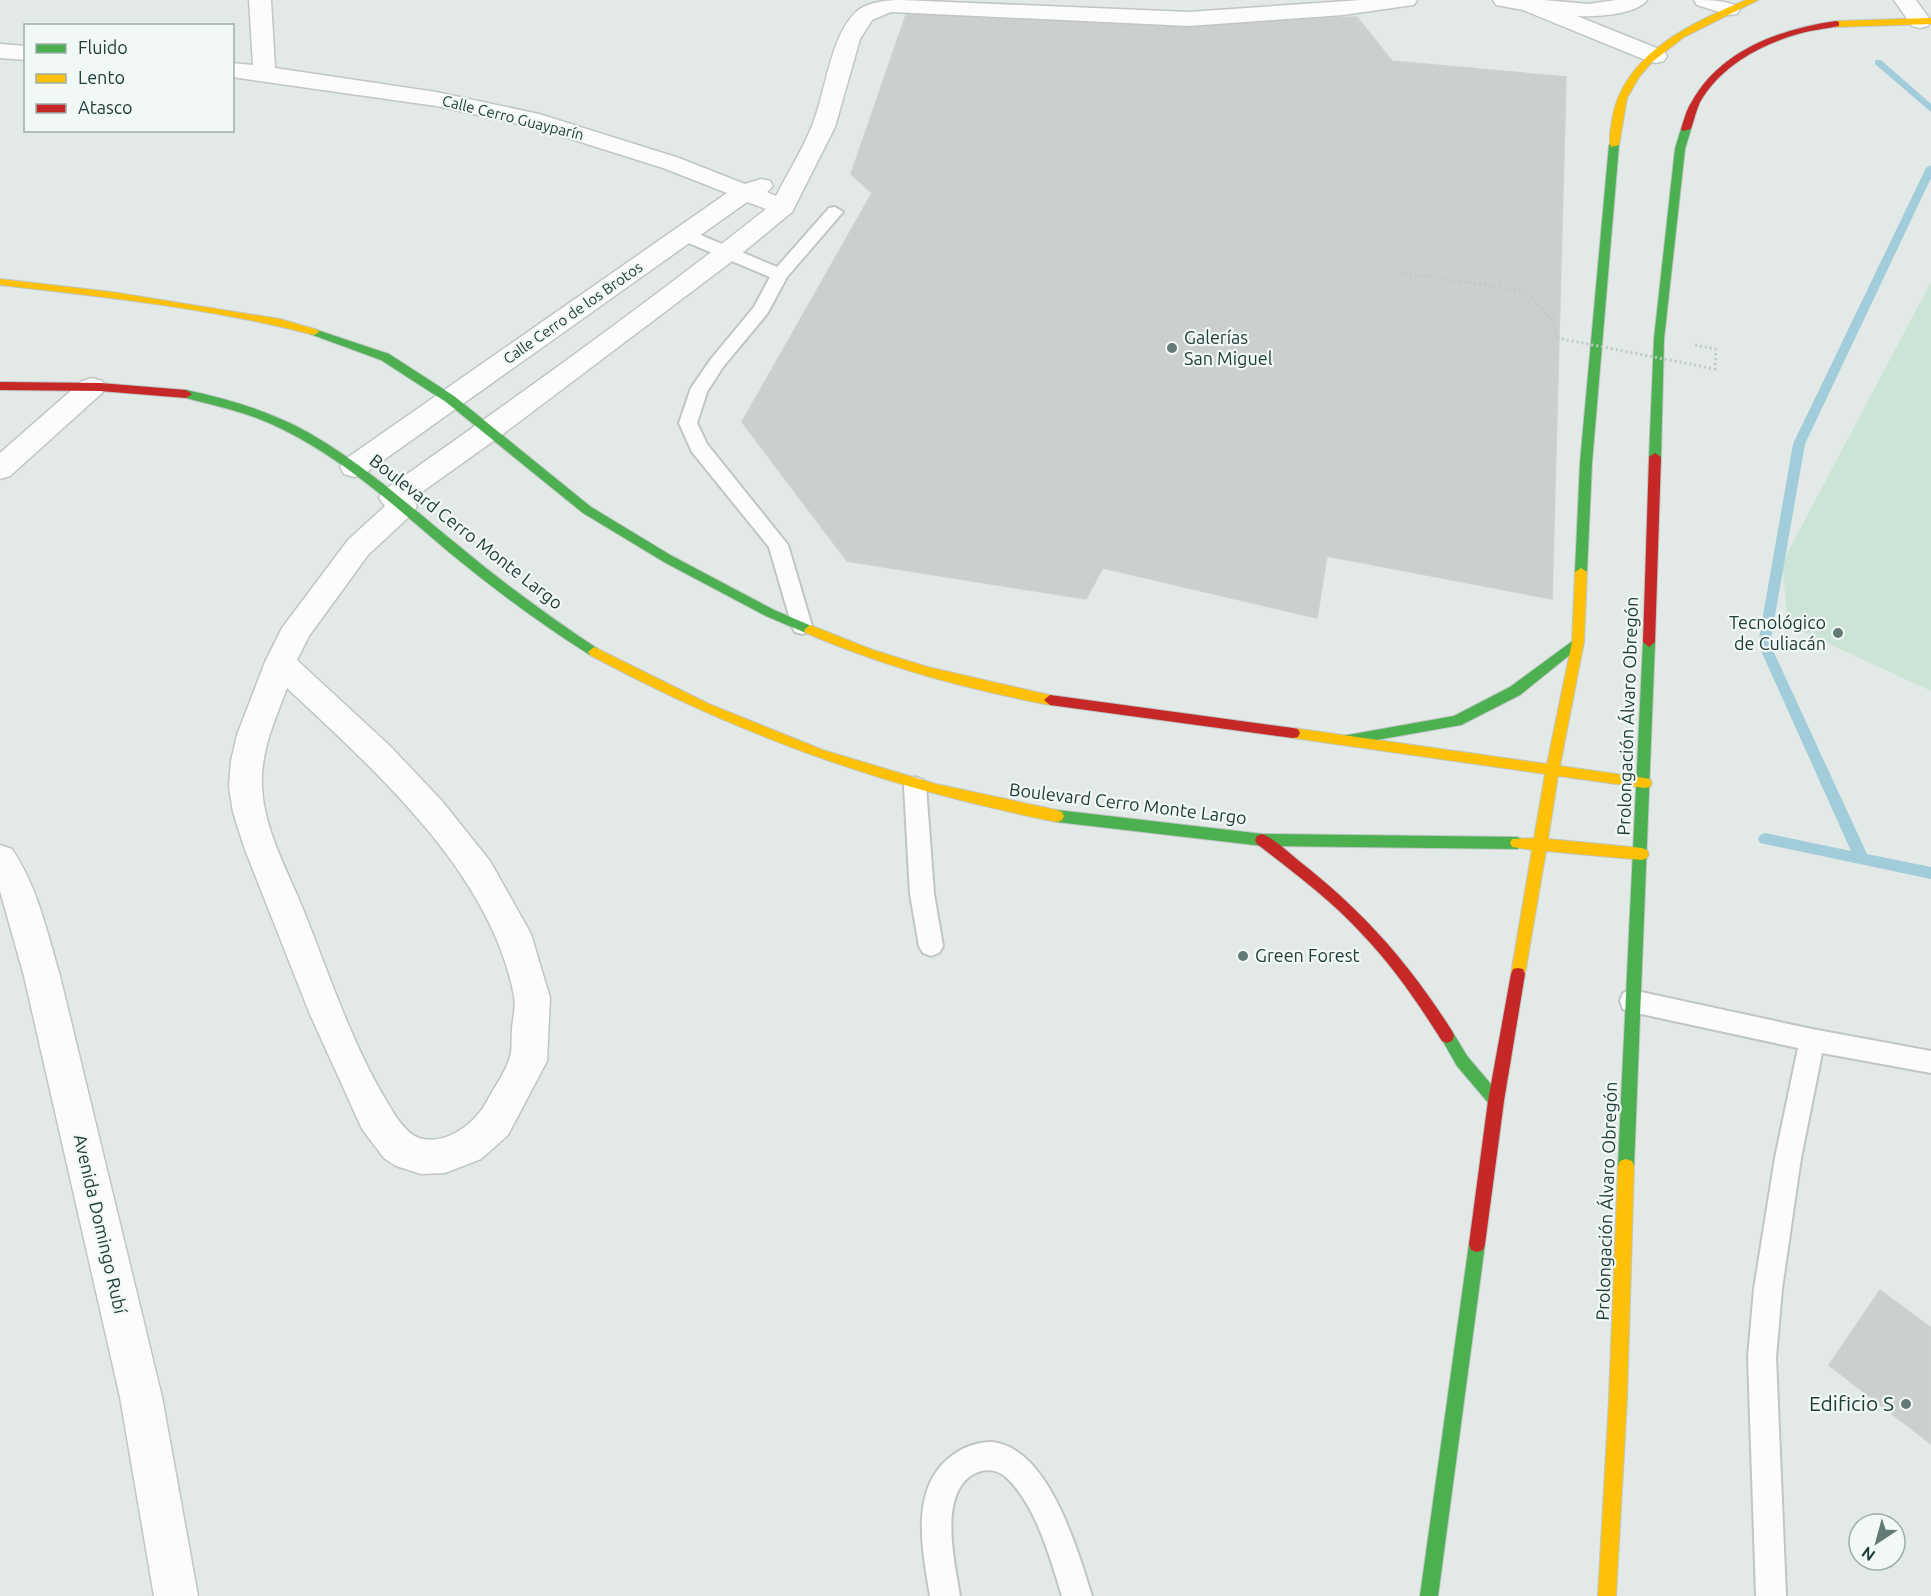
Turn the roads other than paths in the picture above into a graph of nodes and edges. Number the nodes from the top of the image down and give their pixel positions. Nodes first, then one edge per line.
1 (260, 0) edge
2 (1406, 0) edge
3 (1504, 0) edge
4 (1575, 0) edge
5 (1705, 0) edge
6 (1754, 0) edge
7 (1905, 0) edge
8 (1630, 2) edge
9 (1528, 4) junction
10 (1069, 7) edge
11 (1554, 8) junction
12 (1729, 9) junction
13 (1926, 21) edge
14 (1622, 42) junction
15 (0, 51) edge
16 (24, 53) edge
17 (1656, 56) junction
18 (234, 70) edge
19 (264, 73) junction
20 (799, 171) junction
21 (745, 192) junction
22 (783, 207) junction
23 (835, 212) dead end
24 (685, 235) junction
25 (726, 253) junction
26 (780, 275) junction
27 (0, 282) edge
28 (0, 386) edge
29 (92, 387) junction
30 (450, 399) junction
31 (489, 430) junction
32 (354, 467) junction
33 (0, 469) edge
34 (398, 502) junction
35 (802, 627) junction
36 (1578, 642) junction
37 (281, 664) junction
38 (1348, 740) junction
39 (1553, 768) junction
40 (1645, 783) junction
41 (915, 786) junction
42 (1262, 840) junction
43 (1541, 843) junction
44 (1642, 854) junction
45 (0, 859) edge
46 (931, 946) dead end
47 (1632, 1001) junction
48 (1812, 1040) junction
49 (1931, 1062) edge
50 (1496, 1101) junction
51 (176, 1596) edge
52 (945, 1596) edge
53 (1077, 1596) edge
54 (1430, 1596) edge
55 (1607, 1596) edge
56 (1772, 1596) edge

1 - 19 street
2 - 10 street
3 - 9 street
4 - 11 street
5 - 12 street
6 - 12 main road
7 - 13 street
8 - 11 street
8 - 14 street
9 - 11 street
9 - 14 street
10 - 20 street
12 - 17 main road
13 - 40 main road, Prolongación Álvaro Obregón
14 - 17 street
15 - 16 street
17 - 36 main road
18 - 19 street, Calle Cerro Guayparín
19 - 21 street, Calle Cerro Guayparín
20 - 21 street, Calle Cerro de los Brotos
20 - 22 street
21 - 22 street, Calle Cerro Guayparín
21 - 24 street, Calle Cerro de los Brotos
22 - 25 street
23 - 26 lane
24 - 25 lane
24 - 30 street, Calle Cerro de los Brotos
25 - 26 lane
25 - 31 street
26 - 35 lane
27 - 30 main road
28 - 29 main road, Boulevard Cerro Monte Largo
29 - 32 main road, Boulevard Cerro Monte Largo
29 - 33 street
30 - 31 main road
30 - 32 street, Calle Cerro de los Brotos
31 - 34 street
31 - 35 main road
32 - 34 main road, Boulevard Cerro Monte Largo
34 - 37 street
34 - 41 main road, Boulevard Cerro Monte Largo
35 - 38 main road
36 - 38 main road
36 - 39 main road
37 - 37 street
38 - 39 main road
39 - 40 main road
39 - 43 main road
40 - 44 main road, Prolongación Álvaro Obregón
41 - 42 main road, Boulevard Cerro Monte Largo
41 - 46 lane
42 - 43 main road, Boulevard Cerro Monte Largo
42 - 50 main road
43 - 44 main road, Boulevard Cerro Monte Largo
43 - 50 main road
44 - 47 main road, Prolongación Álvaro Obregón
45 - 51 street, Avenida Domingo Rubí
47 - 48 lane
47 - 55 main road, Prolongación Álvaro Obregón
48 - 49 lane
48 - 56 lane
50 - 54 main road
52 - 53 lane

